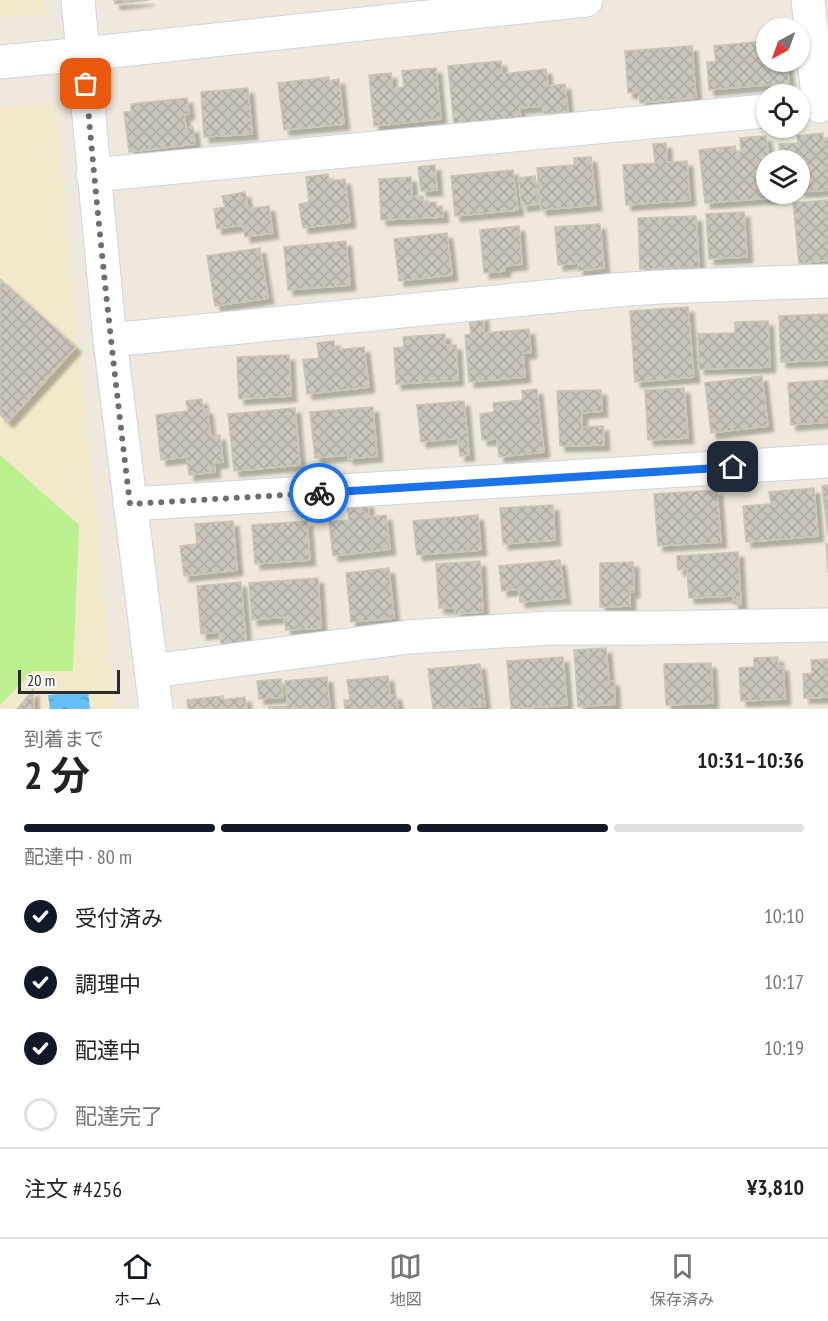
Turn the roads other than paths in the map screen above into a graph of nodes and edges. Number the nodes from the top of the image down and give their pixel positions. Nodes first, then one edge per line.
1 (78, 0) edge
2 (808, 0) edge
3 (566, 1) edge
4 (84, 54) junction
5 (0, 62) edge
6 (815, 106) edge
7 (756, 112) edge
8 (93, 175) junction
9 (828, 281) edge
10 (110, 340) junction
11 (828, 461) edge
12 (130, 504) junction
13 (828, 625) edge
14 (152, 671) junction
15 (156, 709) edge

1 - 4 street
2 - 6 street
3 - 4 street
4 - 5 street
4 - 8 street
7 - 8 street
8 - 10 street
9 - 10 street
10 - 12 street
11 - 12 street
12 - 14 street
13 - 14 street
14 - 15 street

